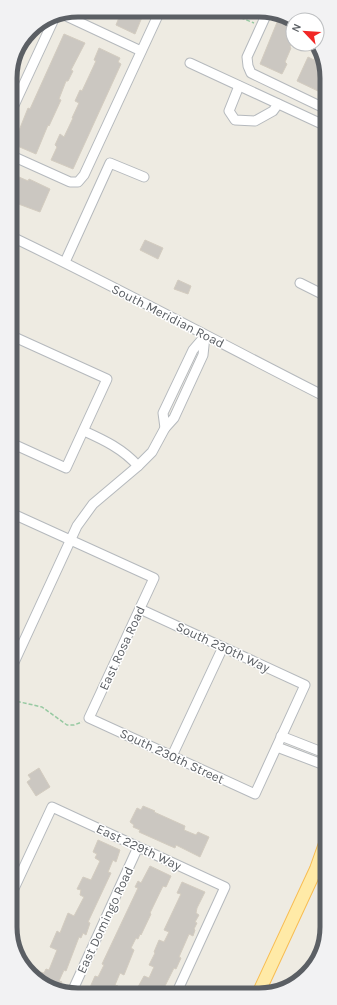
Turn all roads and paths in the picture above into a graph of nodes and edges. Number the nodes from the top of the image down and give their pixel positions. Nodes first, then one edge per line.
1 (157, 17) edge
2 (242, 17) edge
3 (265, 17) edge
4 (70, 18) edge
5 (52, 23) edge
6 (261, 26) junction
7 (141, 51) junction
8 (190, 63) dead end
9 (239, 86) junction
10 (17, 99) edge
11 (278, 104) junction
12 (320, 105) edge
13 (320, 123) edge
14 (17, 158) edge
15 (144, 177) dead end
16 (17, 239) edge
17 (65, 262) junction
18 (300, 283) dead end
19 (320, 293) edge
20 (205, 336) junction
21 (17, 338) edge
22 (320, 394) edge
23 (84, 431) junction
24 (17, 446) edge
25 (138, 466) junction
26 (17, 517) edge
27 (70, 540) junction
28 (140, 609) junction
29 (222, 647) junction
30 (17, 656) edge
31 (17, 701) edge
32 (89, 718) junction
33 (281, 736) junction
34 (277, 747) junction
35 (320, 751) edge
36 (172, 756) junction
37 (320, 763) edge
38 (138, 847) junction
39 (320, 858) edge
40 (17, 882) edge
41 (74, 988) edge
42 (179, 988) edge
43 (261, 988) edge

1 - 7 street
2 - 6 path
3 - 6 street
4 - 7 street
5 - 10 street
6 - 12 street
7 - 14 street
8 - 9 street
9 - 11 street
9 - 11 street
11 - 13 street
15 - 17 street
16 - 17 street, South Meridian Road
17 - 20 street, South Meridian Road
18 - 19 street
20 - 22 street, South Meridian Road
20 - 25 street
21 - 23 street
23 - 24 street
23 - 25 street
25 - 27 street
26 - 27 street
27 - 28 street, East Rosa Road
27 - 30 street
28 - 29 street, South 230th Way
28 - 32 street, East Rosa Road
29 - 33 street, South 230th Way
29 - 36 street
31 - 32 path
32 - 36 street, South 230th Street
33 - 34 street
33 - 35 street
34 - 36 street, South 230th Street
34 - 37 street
38 - 40 street, East 229th Way
38 - 41 street, East Domingo Road
38 - 42 street, East 229th Way
39 - 43 main road

